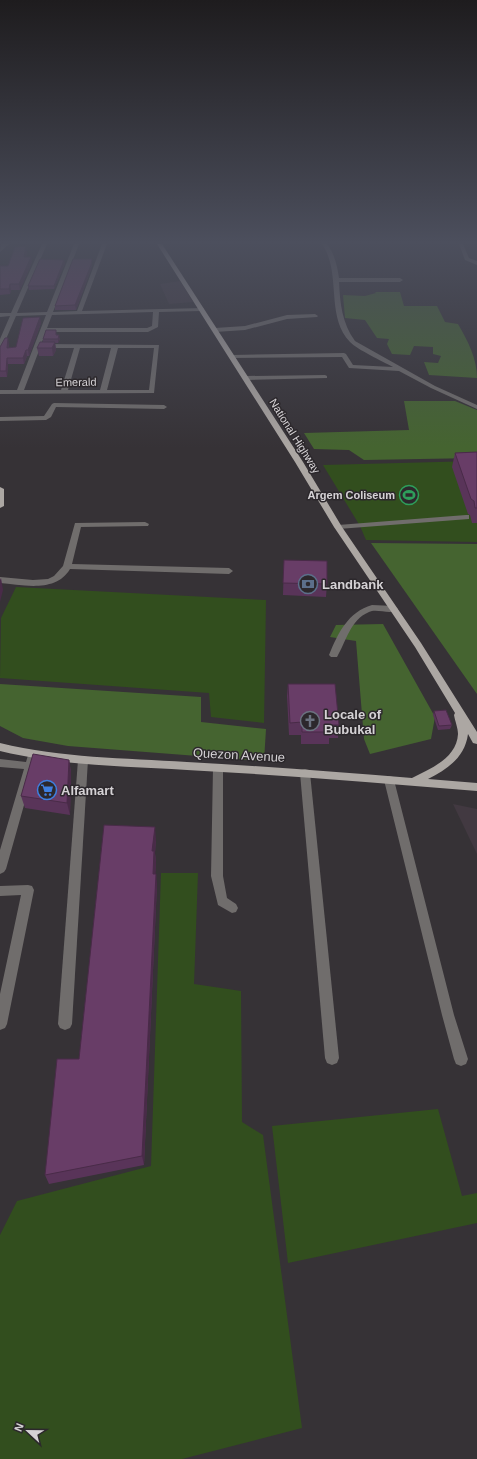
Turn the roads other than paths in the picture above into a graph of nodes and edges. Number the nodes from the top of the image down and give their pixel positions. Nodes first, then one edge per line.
1 (76, 312) edge
2 (156, 312) edge
3 (202, 312) edge
4 (339, 312) edge
5 (49, 313) junction
6 (13, 314) junction
7 (0, 315) edge
8 (315, 316) dead end
9 (43, 330) junction
10 (215, 330) junction
11 (0, 346) edge
12 (37, 346) junction
13 (78, 346) junction
14 (115, 346) junction
15 (232, 358) junction
16 (400, 369) junction
17 (325, 377) dead end
18 (246, 378) junction
19 (0, 392) edge
20 (20, 392) junction
21 (64, 392) junction
22 (103, 392) junction
23 (477, 406) edge
24 (164, 407) dead end
25 (0, 419) edge
26 (0, 489) edge
27 (0, 506) edge
28 (466, 517) dead end
29 (145, 524) dead end
30 (338, 527) junction
31 (67, 566) junction
32 (229, 571) dead end
33 (0, 580) edge
34 (394, 609) junction
35 (334, 655) dead end
36 (457, 708) junction
37 (477, 740) edge
38 (0, 746) edge
39 (33, 755) junction
40 (83, 760) junction
41 (0, 763) edge
42 (30, 766) junction
43 (218, 768) junction
44 (305, 773) junction
45 (389, 780) junction
46 (414, 782) junction
47 (477, 787) edge
48 (0, 868) edge
49 (0, 891) edge
50 (232, 908) dead end
51 (0, 1024) edge
52 (65, 1024) dead end
53 (332, 1058) dead end
54 (461, 1060) dead end

1 - 5 street
2 - 9 street
3 - 10 main road, National Highway
4 - 16 street
5 - 6 street
5 - 9 street
6 - 7 street
6 - 11 street
8 - 10 street
9 - 12 street
10 - 15 main road, National Highway
12 - 13 street
12 - 20 street
13 - 14 street
13 - 21 street
14 - 22 street
14 - 22 street, Emerald
15 - 16 street
15 - 18 main road, National Highway
16 - 23 street
17 - 18 street
18 - 30 main road, National Highway
19 - 20 street, Emerald
20 - 21 street, Emerald
21 - 22 street, Emerald
24 - 25 street
26 - 27 main road
28 - 30 street
29 - 31 street
30 - 34 main road, National Highway
31 - 32 street
31 - 33 street
34 - 35 street
34 - 36 main road, National Highway
36 - 37 main road, National Highway
36 - 46 main road
38 - 39 main road, Quezon Avenue
39 - 40 main road, Quezon Avenue
39 - 42 street
40 - 43 main road, Quezon Avenue
40 - 52 street
41 - 42 street
42 - 48 street
43 - 44 main road, Quezon Avenue
43 - 50 street
44 - 45 main road, Quezon Avenue
44 - 53 street
45 - 46 main road, Quezon Avenue
45 - 54 street
46 - 47 main road, Quezon Avenue
49 - 51 street

